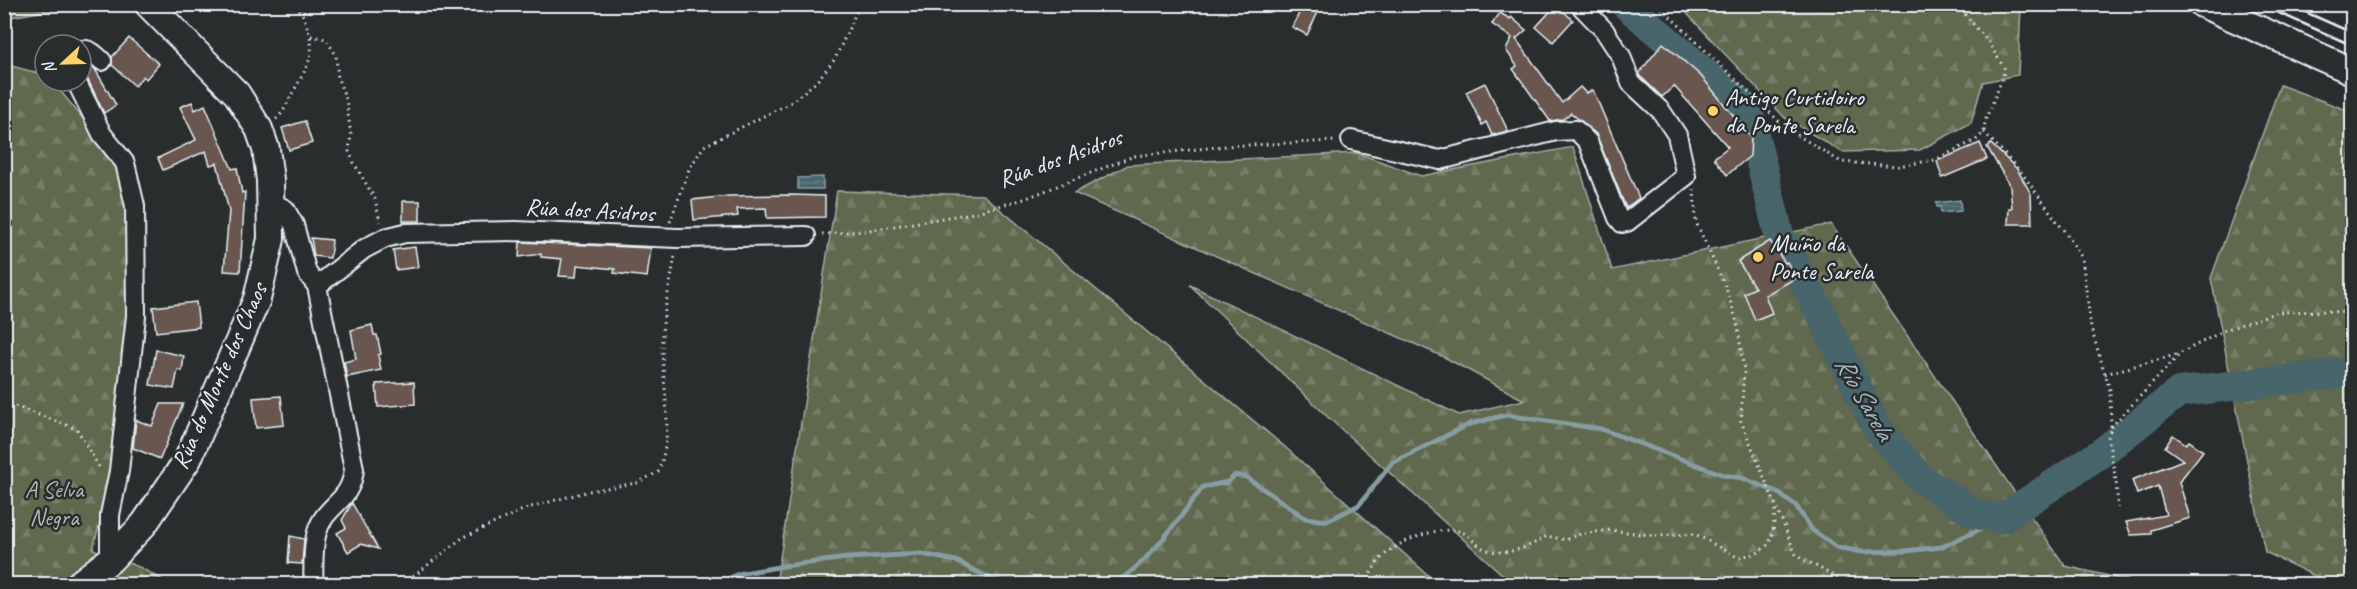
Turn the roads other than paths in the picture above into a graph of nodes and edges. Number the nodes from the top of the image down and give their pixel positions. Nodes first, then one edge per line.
1 (148, 4) edge
2 (1578, 4) edge
3 (2273, 4) edge
4 (2216, 7) edge
5 (2352, 39) edge
6 (93, 53) edge
7 (102, 61) dead end
8 (2352, 71) edge
9 (82, 93) edge
10 (1351, 140) road end
11 (272, 203) junction
12 (806, 236) road end
13 (317, 286) junction
14 (110, 560) junction
15 (79, 585) edge
16 (313, 585) edge

1 - 11 street, Rúa do Monte dos Chaos
2 - 10 street
3 - 5 lane
4 - 8 street
6 - 7 street
9 - 14 street
11 - 13 street
11 - 14 street, Rúa do Monte dos Chaos
12 - 13 street, Rúa dos Asidros
13 - 16 street
14 - 15 street, Rúa do Monte dos Chaos

